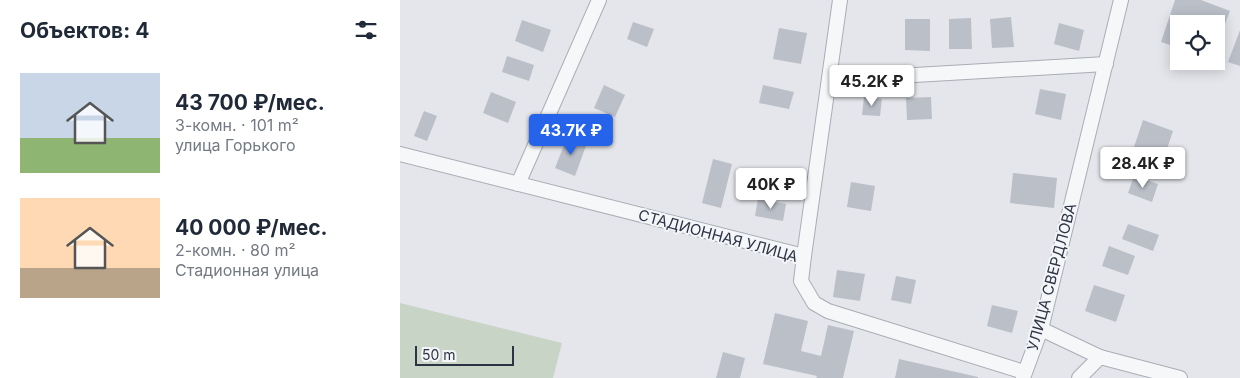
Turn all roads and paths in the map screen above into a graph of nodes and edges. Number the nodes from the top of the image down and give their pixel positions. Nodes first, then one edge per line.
1 (599, 0) edge
2 (840, 0) edge
3 (1122, 0) edge
4 (1106, 64) junction
5 (829, 80) junction
6 (400, 154) edge
7 (518, 184) junction
8 (804, 256) junction
9 (1041, 330) junction
10 (1100, 358) junction
11 (1024, 375) edge
12 (1080, 378) edge
13 (1180, 378) edge

1 - 7 street
2 - 5 street
3 - 4 street, УЛИЦА СВЕРДЛОВА
4 - 5 street
4 - 9 street, УЛИЦА СВЕРДЛОВА
5 - 8 street
6 - 7 street, СТАДИОННАЯ УЛИЦА
7 - 8 street, СТАДИОННАЯ УЛИЦА
8 - 11 street, СТАДИОННАЯ УЛИЦА
9 - 10 street
9 - 11 street, УЛИЦА СВЕРДЛОВА
10 - 12 street
10 - 13 street

